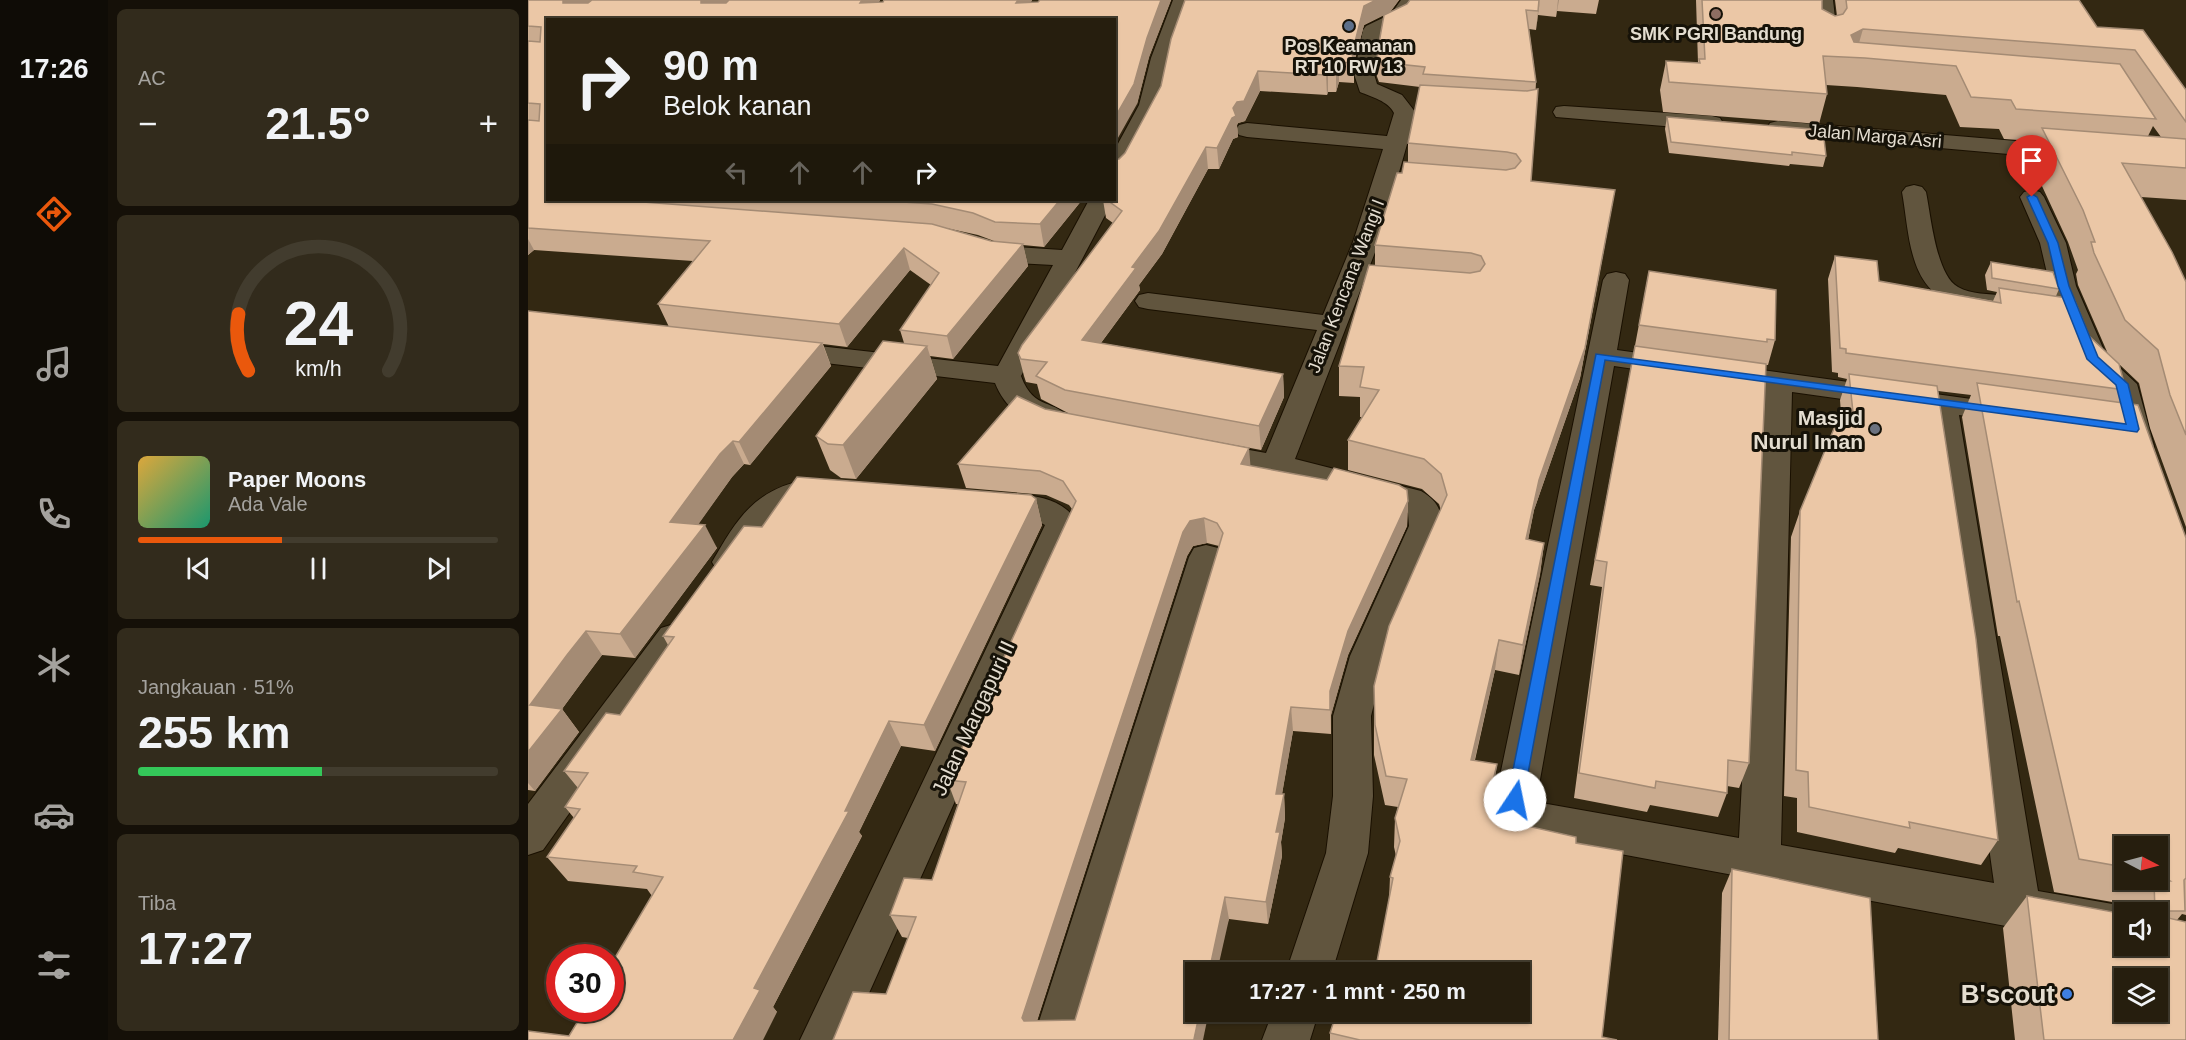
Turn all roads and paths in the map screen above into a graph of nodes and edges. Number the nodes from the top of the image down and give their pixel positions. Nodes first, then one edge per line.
1 (1182, 0) edge
2 (1410, 0) edge
3 (1824, 0) edge
4 (1827, 36) edge
5 (1564, 112) dead end
6 (1735, 125) edge
7 (1759, 127) edge
8 (1247, 130) dead end
9 (1395, 143) junction
10 (2103, 155) edge
11 (1116, 169) edge
12 (1914, 192) dead end
13 (2032, 197) dead end
14 (1100, 201) edge
15 (958, 240) edge
16 (1069, 258) junction
17 (1616, 280) dead end
18 (1148, 301) dead end
19 (2076, 315) junction
20 (1331, 324) junction
21 (761, 348) edge
22 (1600, 356) junction
23 (1007, 376) junction
24 (1778, 382) junction
25 (1942, 404) junction
26 (2043, 417) edge
27 (1085, 429) edge
28 (1177, 447) edge
29 (1277, 465) junction
30 (2147, 472) edge
31 (860, 493) edge
32 (962, 501) edge
33 (1206, 557) dead end
34 (528, 837) edge
35 (1759, 860) junction
36 (2019, 908) junction
37 (2114, 925) edge
38 (1313, 962) edge
39 (1292, 1022) edge
40 (824, 1040) edge
41 (1057, 1040) edge
42 (1286, 1040) edge

1 - 11 street
2 - 9 street, Jalan Kencana Wangi I
3 - 4 street
5 - 6 street
7 - 10 street, Jalan Marga Asri
8 - 9 street
9 - 20 street, Jalan Kencana Wangi I
12 - 19 street
13 - 19 street
14 - 16 street
15 - 16 street
16 - 23 street
17 - 22 street
18 - 20 street
19 - 30 street
20 - 29 street, Jalan Kencana Wangi I
21 - 23 street
22 - 24 street
22 - 35 street
23 - 27 street
24 - 25 street
24 - 35 street
25 - 26 street
25 - 36 street
28 - 29 street
29 - 38 street
31 - 34 street
32 - 40 street, Jalan Margapuri II
33 - 41 street
35 - 36 street
36 - 37 street
39 - 42 street

